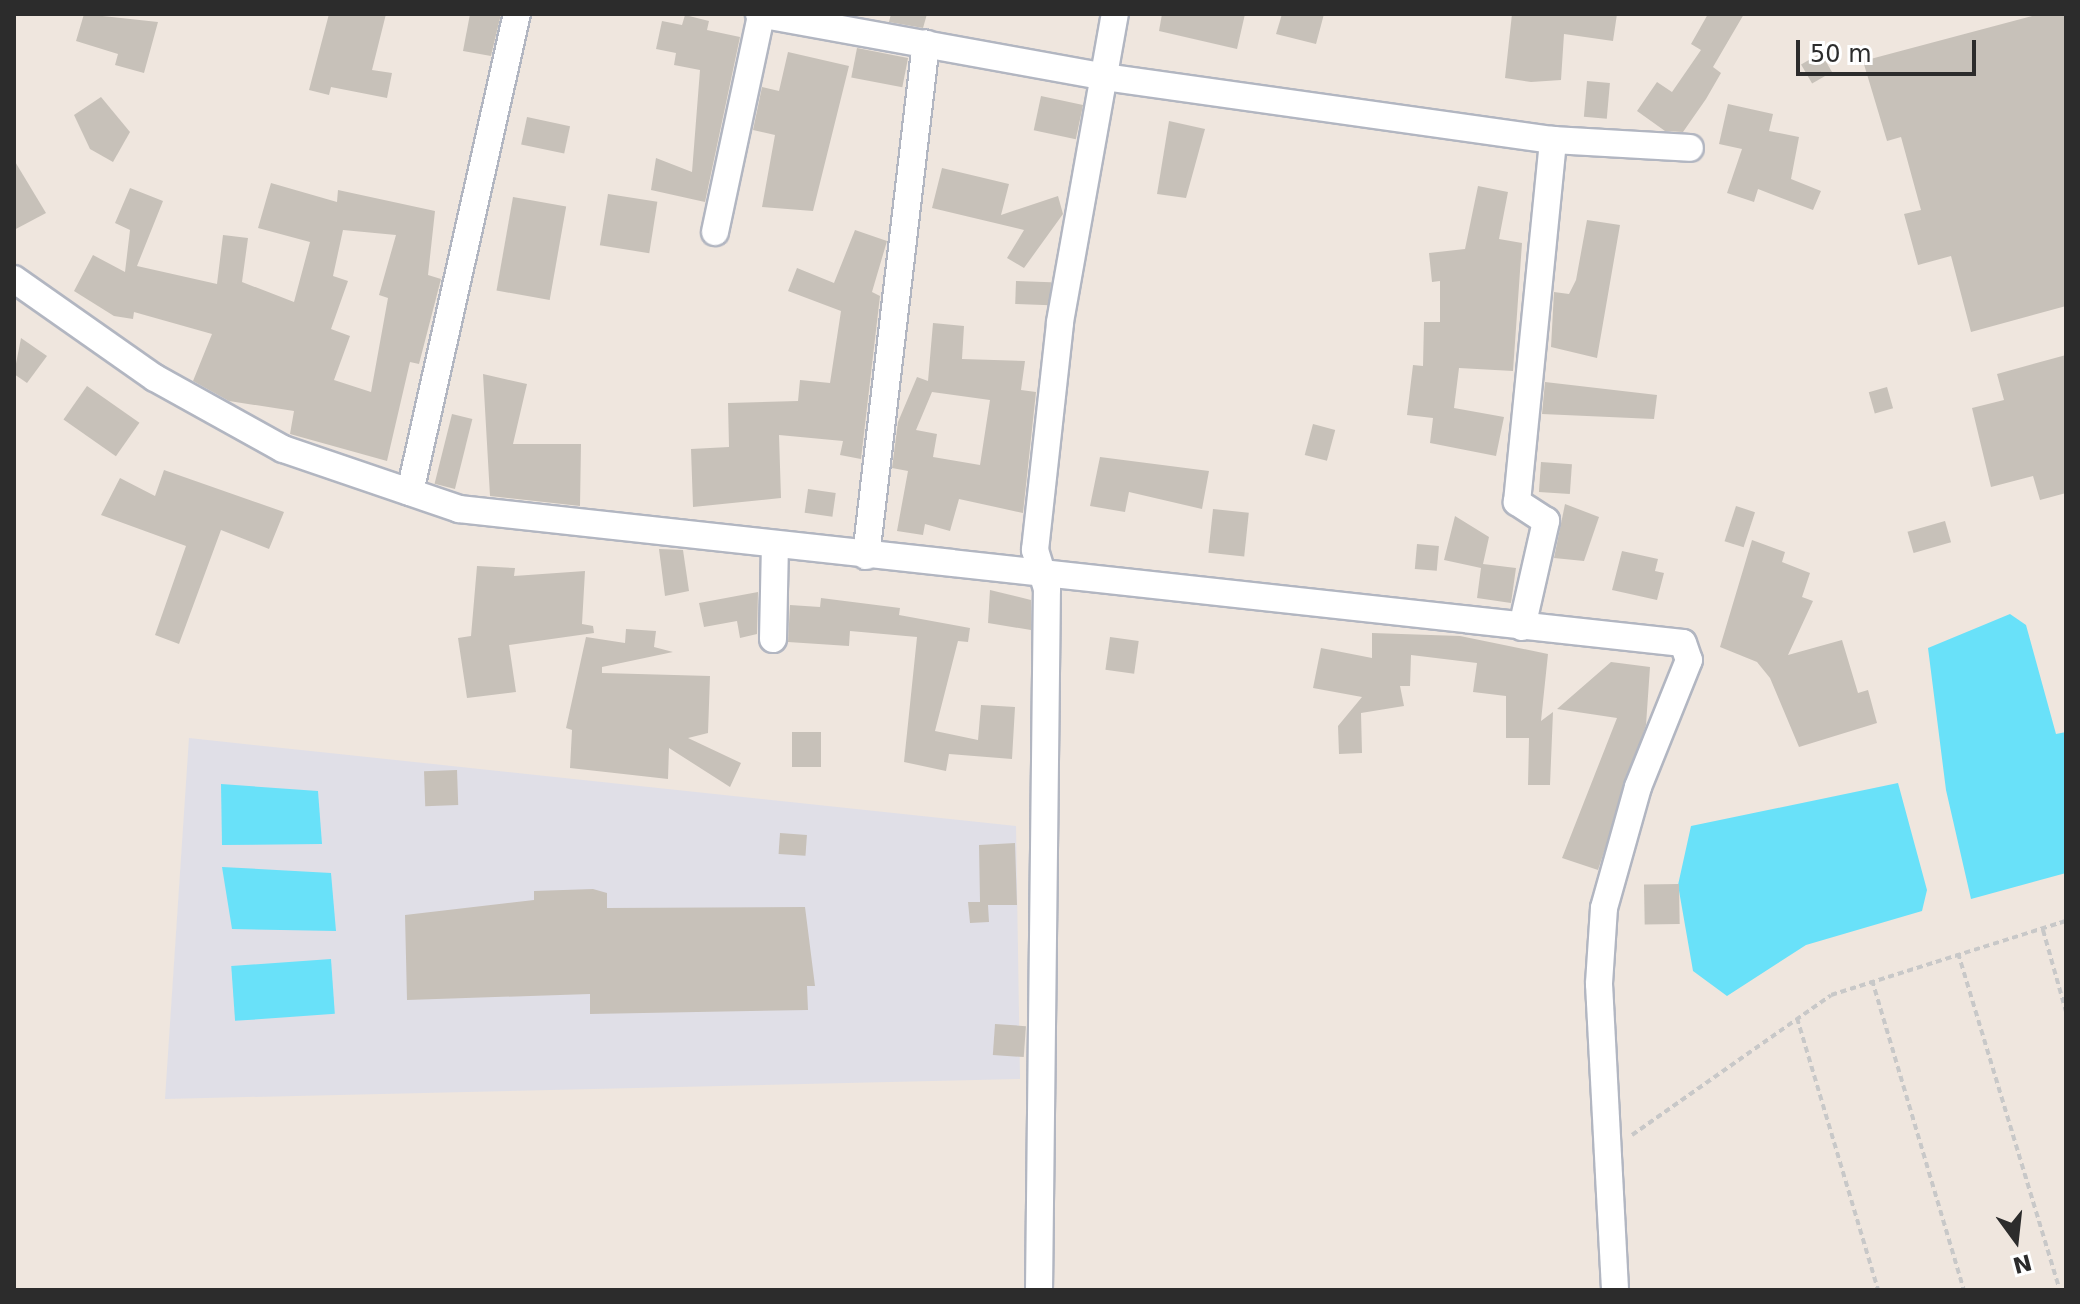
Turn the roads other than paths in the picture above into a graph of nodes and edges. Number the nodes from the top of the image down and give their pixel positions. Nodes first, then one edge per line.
1 (517, 14) edge
2 (760, 14) edge
3 (1115, 14) edge
4 (876, 24) edge
5 (926, 43) junction
6 (1104, 77) junction
7 (1553, 140) junction
8 (1690, 148) dead end
9 (715, 232) dead end
10 (14, 279) edge
11 (410, 492) junction
12 (775, 546) junction
13 (866, 556) junction
14 (1043, 569) junction
15 (1522, 627) junction
16 (773, 639) dead end
17 (1039, 1290) edge
18 (1615, 1290) edge

1 - 11 street
2 - 4 street
2 - 9 street
3 - 6 street
4 - 5 street
5 - 6 street
5 - 13 street
6 - 7 street
6 - 14 street
7 - 8 street
7 - 15 street
10 - 11 street
11 - 12 street
12 - 13 street
12 - 16 street
13 - 14 street
14 - 15 street
14 - 17 street
15 - 18 street

